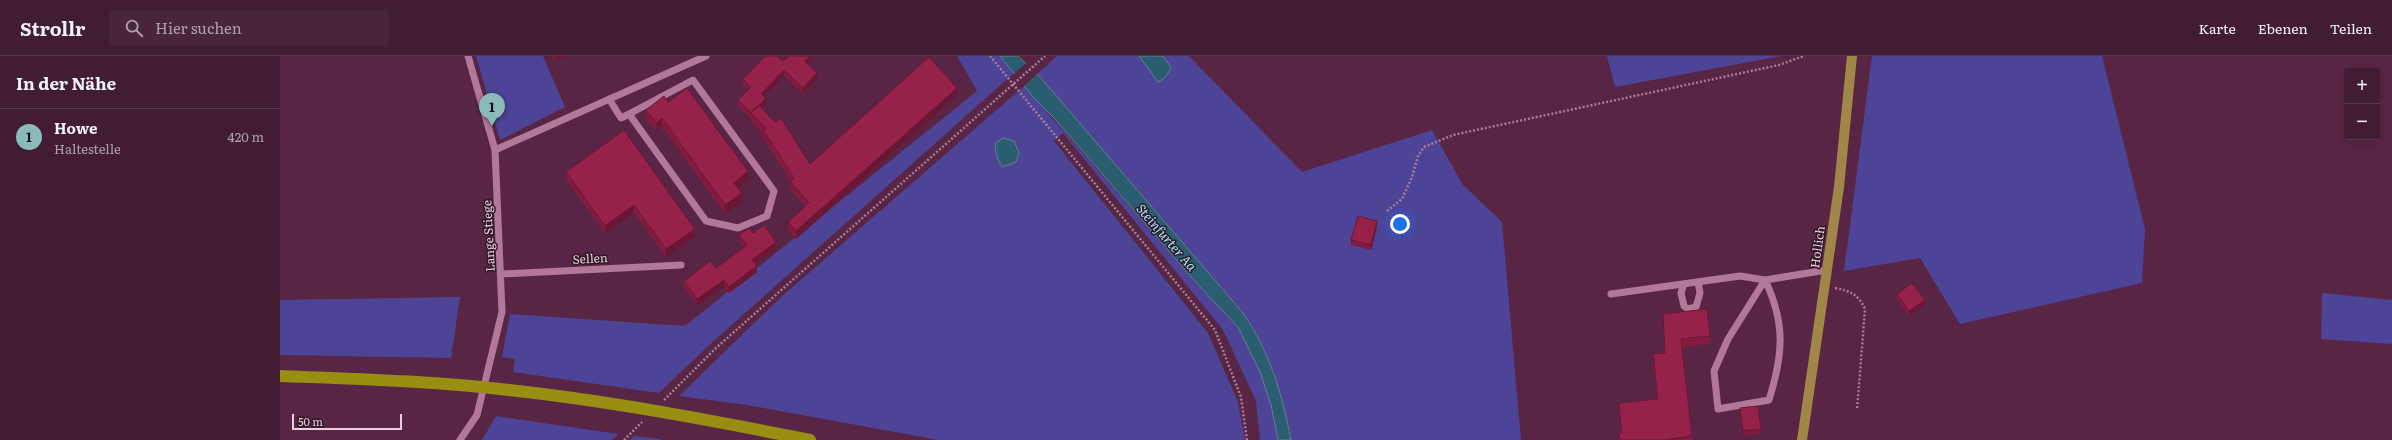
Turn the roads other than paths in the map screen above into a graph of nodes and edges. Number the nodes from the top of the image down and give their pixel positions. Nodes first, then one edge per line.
1 (468, 56) edge
2 (706, 56) edge
3 (1852, 56) edge
4 (609, 99) junction
5 (629, 114) junction
6 (495, 150) junction
7 (681, 265) dead end
8 (1827, 270) junction
9 (501, 274) junction
10 (1765, 280) junction
11 (1698, 282) junction
12 (1684, 284) junction
13 (1611, 294) dead end
14 (280, 376) edge
15 (460, 440) edge
16 (810, 440) edge
17 (1802, 440) edge

1 - 6 street, Lange Stiege
2 - 4 street
3 - 8 main road, Hollich
4 - 5 street
4 - 6 street
5 - 5 street
6 - 9 street, Lange Stiege
7 - 9 street, Sellen
8 - 10 street
8 - 17 main road, Hollich
9 - 15 street, Lange Stiege
10 - 10 street
10 - 11 street
11 - 12 street
11 - 12 street
12 - 13 street
14 - 16 highway

